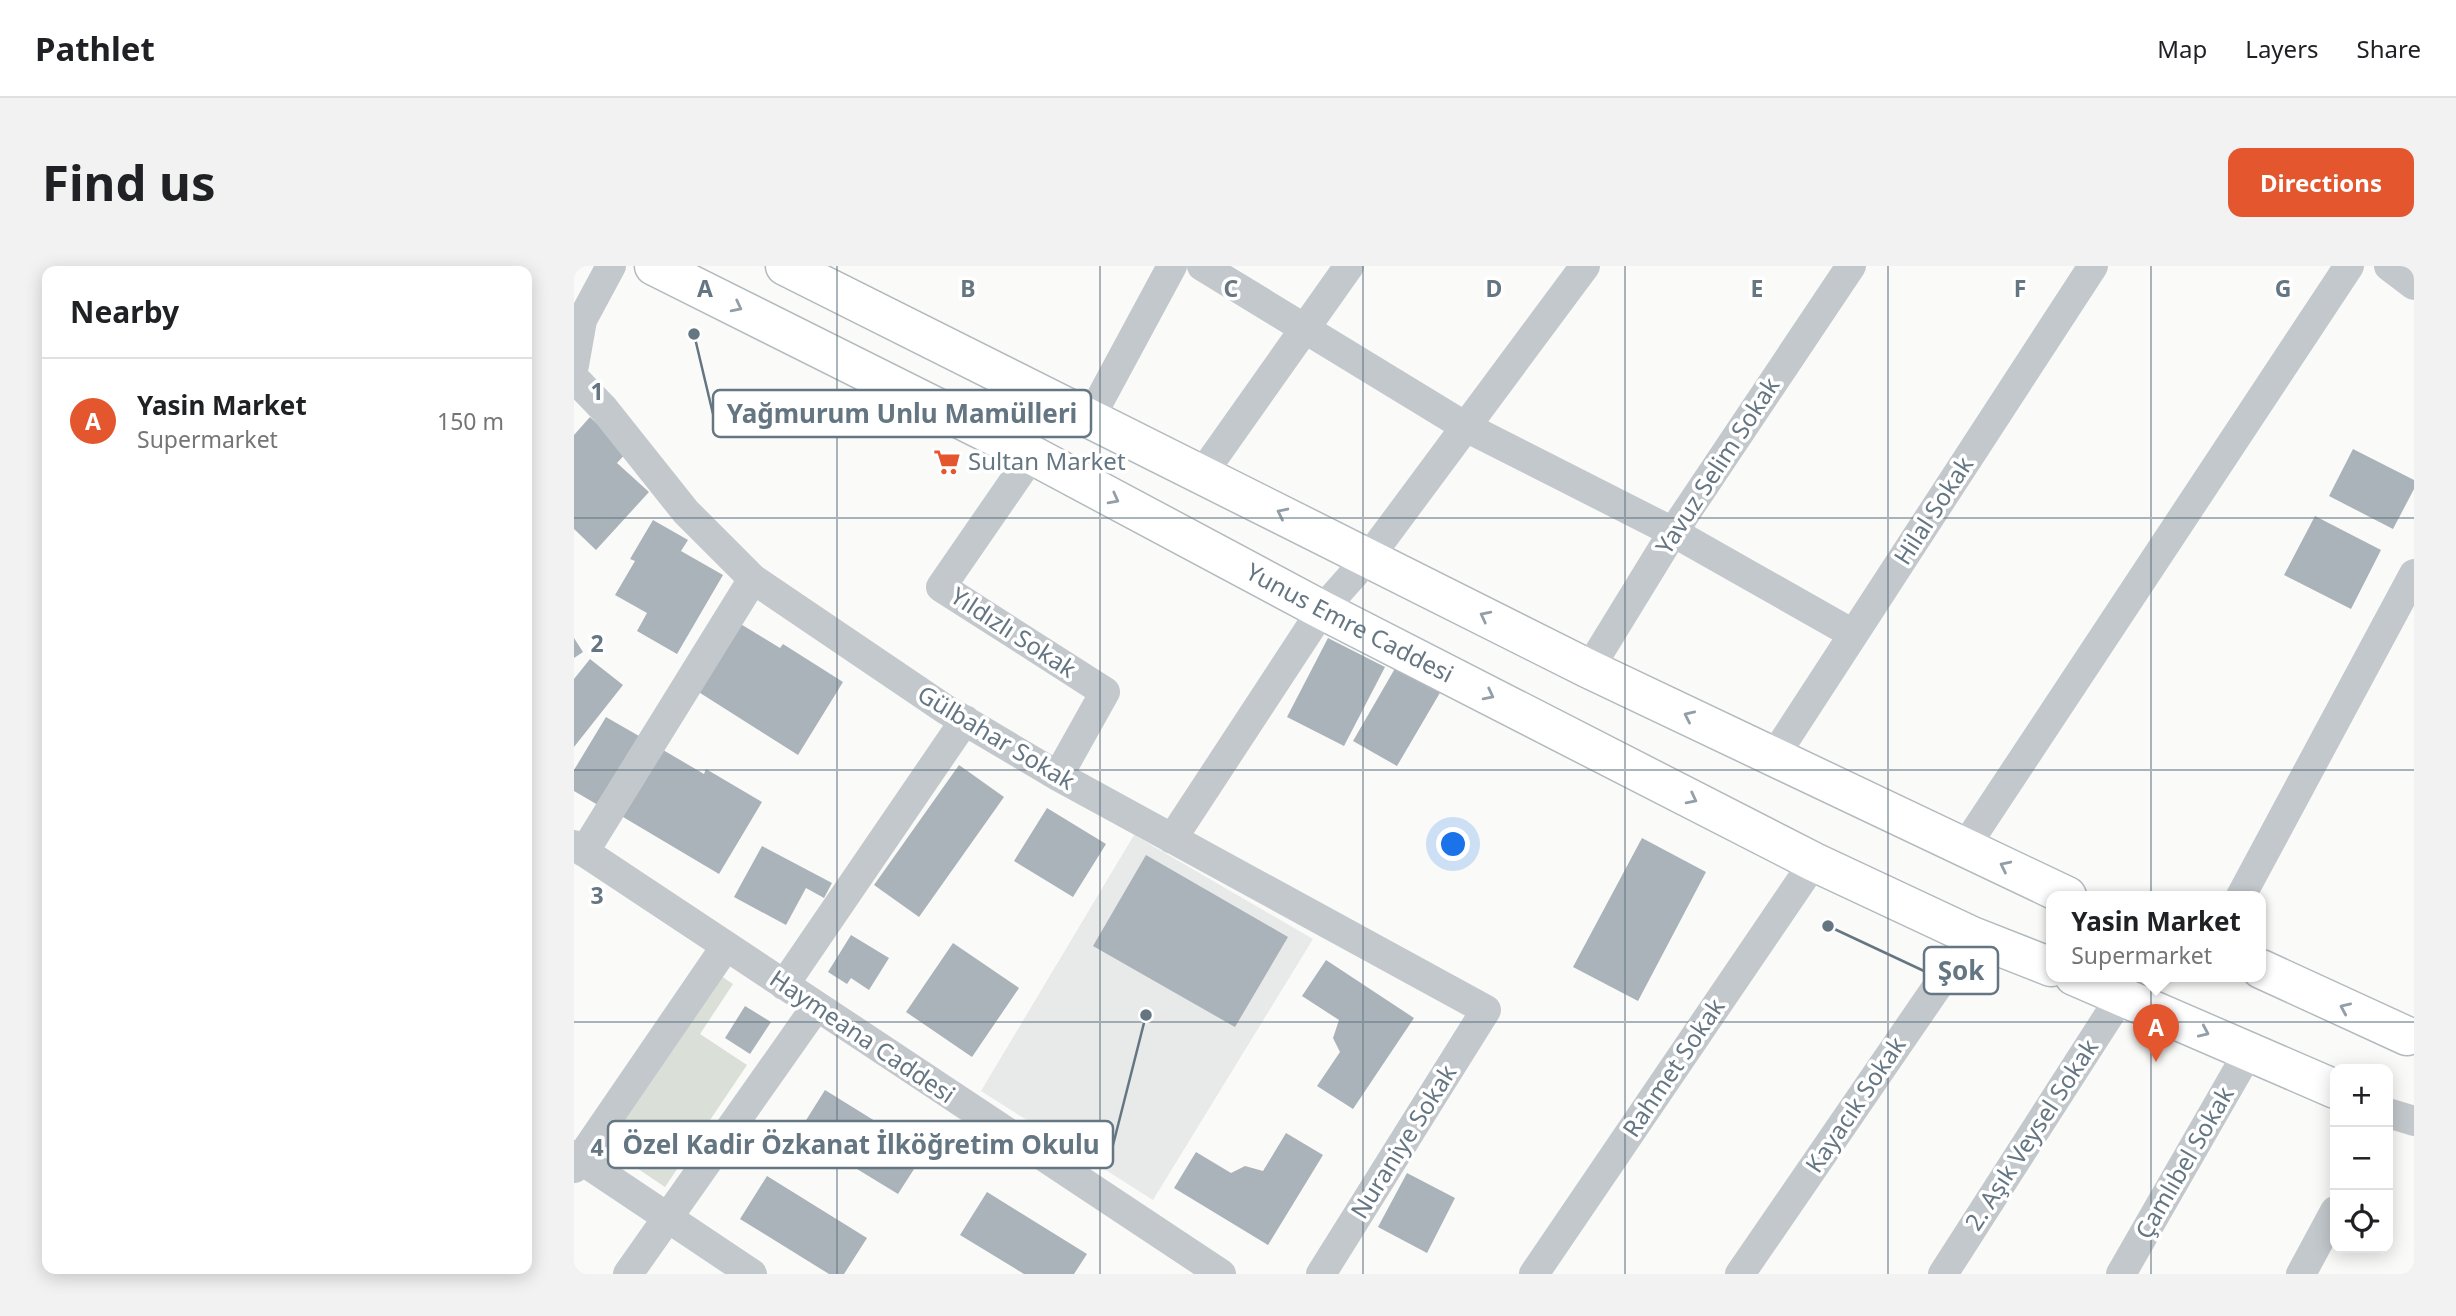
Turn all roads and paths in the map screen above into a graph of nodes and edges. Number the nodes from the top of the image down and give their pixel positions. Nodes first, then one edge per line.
1 (611, 266) edge
2 (653, 266) edge
3 (785, 266) edge
4 (1172, 266) edge
5 (1202, 266) edge
6 (1349, 266) edge
7 (1584, 266) edge
8 (1851, 266) edge
9 (2093, 266) edge
10 (2349, 266) edge
11 (2389, 266) edge
12 (2414, 285) edge
13 (1305, 330) junction
14 (574, 365) edge
15 (574, 378) edge
16 (1090, 418) junction
17 (1466, 427) junction
18 (1032, 455) junction
19 (1202, 474) junction
20 (1673, 532) junction
21 (1369, 557) junction
22 (2414, 574) edge
23 (753, 579) junction
24 (1322, 610) junction
25 (1853, 634) junction
26 (1589, 669) junction
27 (965, 720) junction
28 (1775, 755) junction
29 (1058, 776) junction
30 (1172, 839) junction
31 (1965, 847) junction
32 (579, 849) edge
33 (1814, 862) junction
34 (2057, 891) edge
35 (2244, 891) edge
36 (1972, 936) junction
37 (726, 946) junction
38 (2046, 965) edge
39 (2266, 972) edge
40 (2088, 982) edge
41 (784, 985) junction
42 (2122, 996) junction
43 (816, 1007) junction
44 (1486, 1010) joint
45 (2412, 1032) edge
46 (2249, 1051) junction
47 (2330, 1087) edge
48 (2393, 1115) edge
49 (2414, 1121) edge
50 (576, 1160) edge
51 (668, 1218) junction
52 (2330, 1220) edge
53 (628, 1274) edge
54 (752, 1274) edge
55 (1221, 1274) edge
56 (1321, 1274) edge
57 (1534, 1274) edge
58 (1740, 1274) edge
59 (1943, 1274) edge
60 (2121, 1274) edge
61 (2301, 1274) edge

1 - 14 street
2 -> 18 street, Yunus Emre Caddesi
3 - 16 street
4 - 16 street
5 - 13 street
6 - 13 street
7 - 17 street
8 - 20 street, Yavuz Selim Sokak
9 - 25 street, Hilal Sokak
10 - 31 street
11 - 12 street
13 - 17 street
13 - 19 street
15 - 23 street, Gülbahar Sokak
16 - 19 street
17 - 20 street
17 - 21 street
18 -> 24 street, Yunus Emre Caddesi
18 - 29 street, Yıldızlı Sokak
21 -> 19 street
20 - 25 street
20 - 26 street, Yavuz Selim Sokak
21 - 24 street
26 -> 21 street
22 - 35 street
23 - 27 street, Gülbahar Sokak
23 - 32 street
24 - 30 street
24 -> 33 street, Yunus Emre Caddesi
25 - 28 street, Hilal Sokak
28 -> 26 street
27 - 29 street, Gülbahar Sokak
27 - 41 street
28 - 31 street
29 - 30 street, Gülbahar Sokak
30 - 44 street, Gülbahar Sokak
34 -> 31 street
32 - 37 street, Haymeana Caddesi
33 - 36 street, Yunus Emre Caddesi
33 - 57 street, Rahmet Sokak
36 - 38 street, Yunus Emre Caddesi
36 - 58 street, Kayacık Sokak
37 - 41 street, Haymeana Caddesi
37 - 50 street
45 -> 39 street
40 - 42 street
41 - 43 street, Haymeana Caddesi
42 -> 46 street
42 - 59 street, 2. Aşık Veysel Sokak
43 - 51 street
43 - 55 street, Haymeana Caddesi
44 - 56 street, Nuraniye Sokak
46 - 47 street
46 - 60 street, Çamlıbel Sokak
48 - 49 street
50 - 51 street
51 - 53 street
51 - 54 street
52 - 61 street

